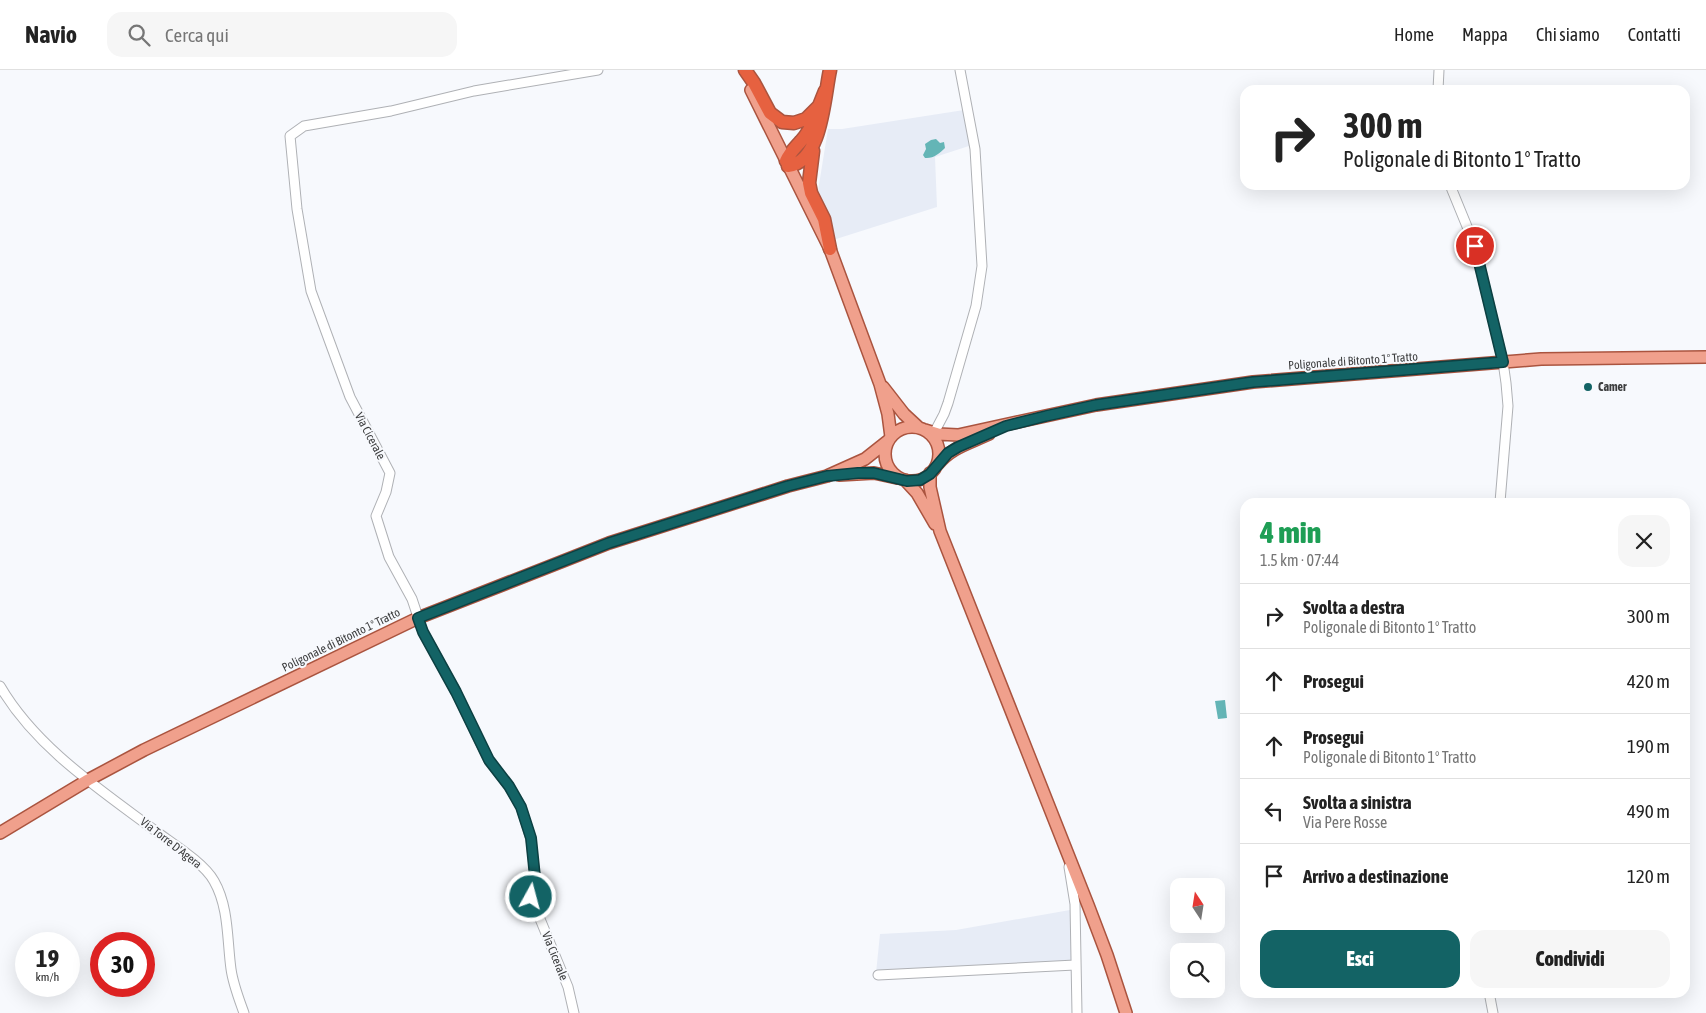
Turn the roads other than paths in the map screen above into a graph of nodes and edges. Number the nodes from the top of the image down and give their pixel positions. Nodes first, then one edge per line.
1 (598, 70) edge
2 (743, 70) edge
3 (830, 70) edge
4 (960, 70) edge
5 (1439, 70) edge
6 (1438, 85) edge
7 (825, 91) junction
8 (819, 106) junction
9 (814, 143) junction
10 (787, 163) junction
11 (1452, 190) edge
12 (830, 249) junction
13 (1706, 357) edge
14 (1503, 362) junction
15 (880, 384) junction
16 (1006, 426) junction
17 (926, 430) junction
18 (890, 438) junction
19 (933, 470) junction
20 (827, 476) junction
21 (903, 479) junction
22 (1500, 498) edge
23 (940, 531) junction
24 (418, 618) junction
25 (0, 686) edge
26 (88, 780) junction
27 (0, 833) edge
28 (1068, 854) junction
29 (1076, 965) junction
30 (878, 975) dead end
31 (1490, 998) edge
32 (244, 1013) edge
33 (574, 1013) edge
34 (1076, 1013) edge
35 (1126, 1013) edge
36 (1493, 1013) edge

1 - 24 street, Via Cicerale
2 - 8 highway
2 - 10 main road
3 - 7 highway
4 - 17 street
5 - 6 street
7 - 8 highway
7 - 9 highway
8 - 10 highway
9 - 10 highway
9 - 12 highway
10 - 12 main road
11 - 14 street
12 - 15 main road
13 - 14 main road, Poligonale di Bitonto 1° Tratto
14 - 16 main road, Poligonale di Bitonto 1° Tratto
14 - 22 street
15 - 17 main road
15 - 18 main road
16 - 17 main road
16 - 19 main road
17 - 18 main road
17 - 19 main road
18 - 20 main road
18 - 21 main road
19 - 21 main road
19 - 23 main road
20 - 21 main road
20 - 24 main road, Poligonale di Bitonto 1° Tratto
21 - 23 main road
23 - 28 main road
24 - 26 main road, Poligonale di Bitonto 1° Tratto
24 - 33 street, Via Cicerale
25 - 26 street, Via Torre D'Agera
26 - 27 main road, Poligonale di Bitonto 1° Tratto
26 - 32 street, Via Torre D'Agera
28 - 29 street
28 - 35 main road
29 - 30 street
29 - 34 street
31 - 36 street

